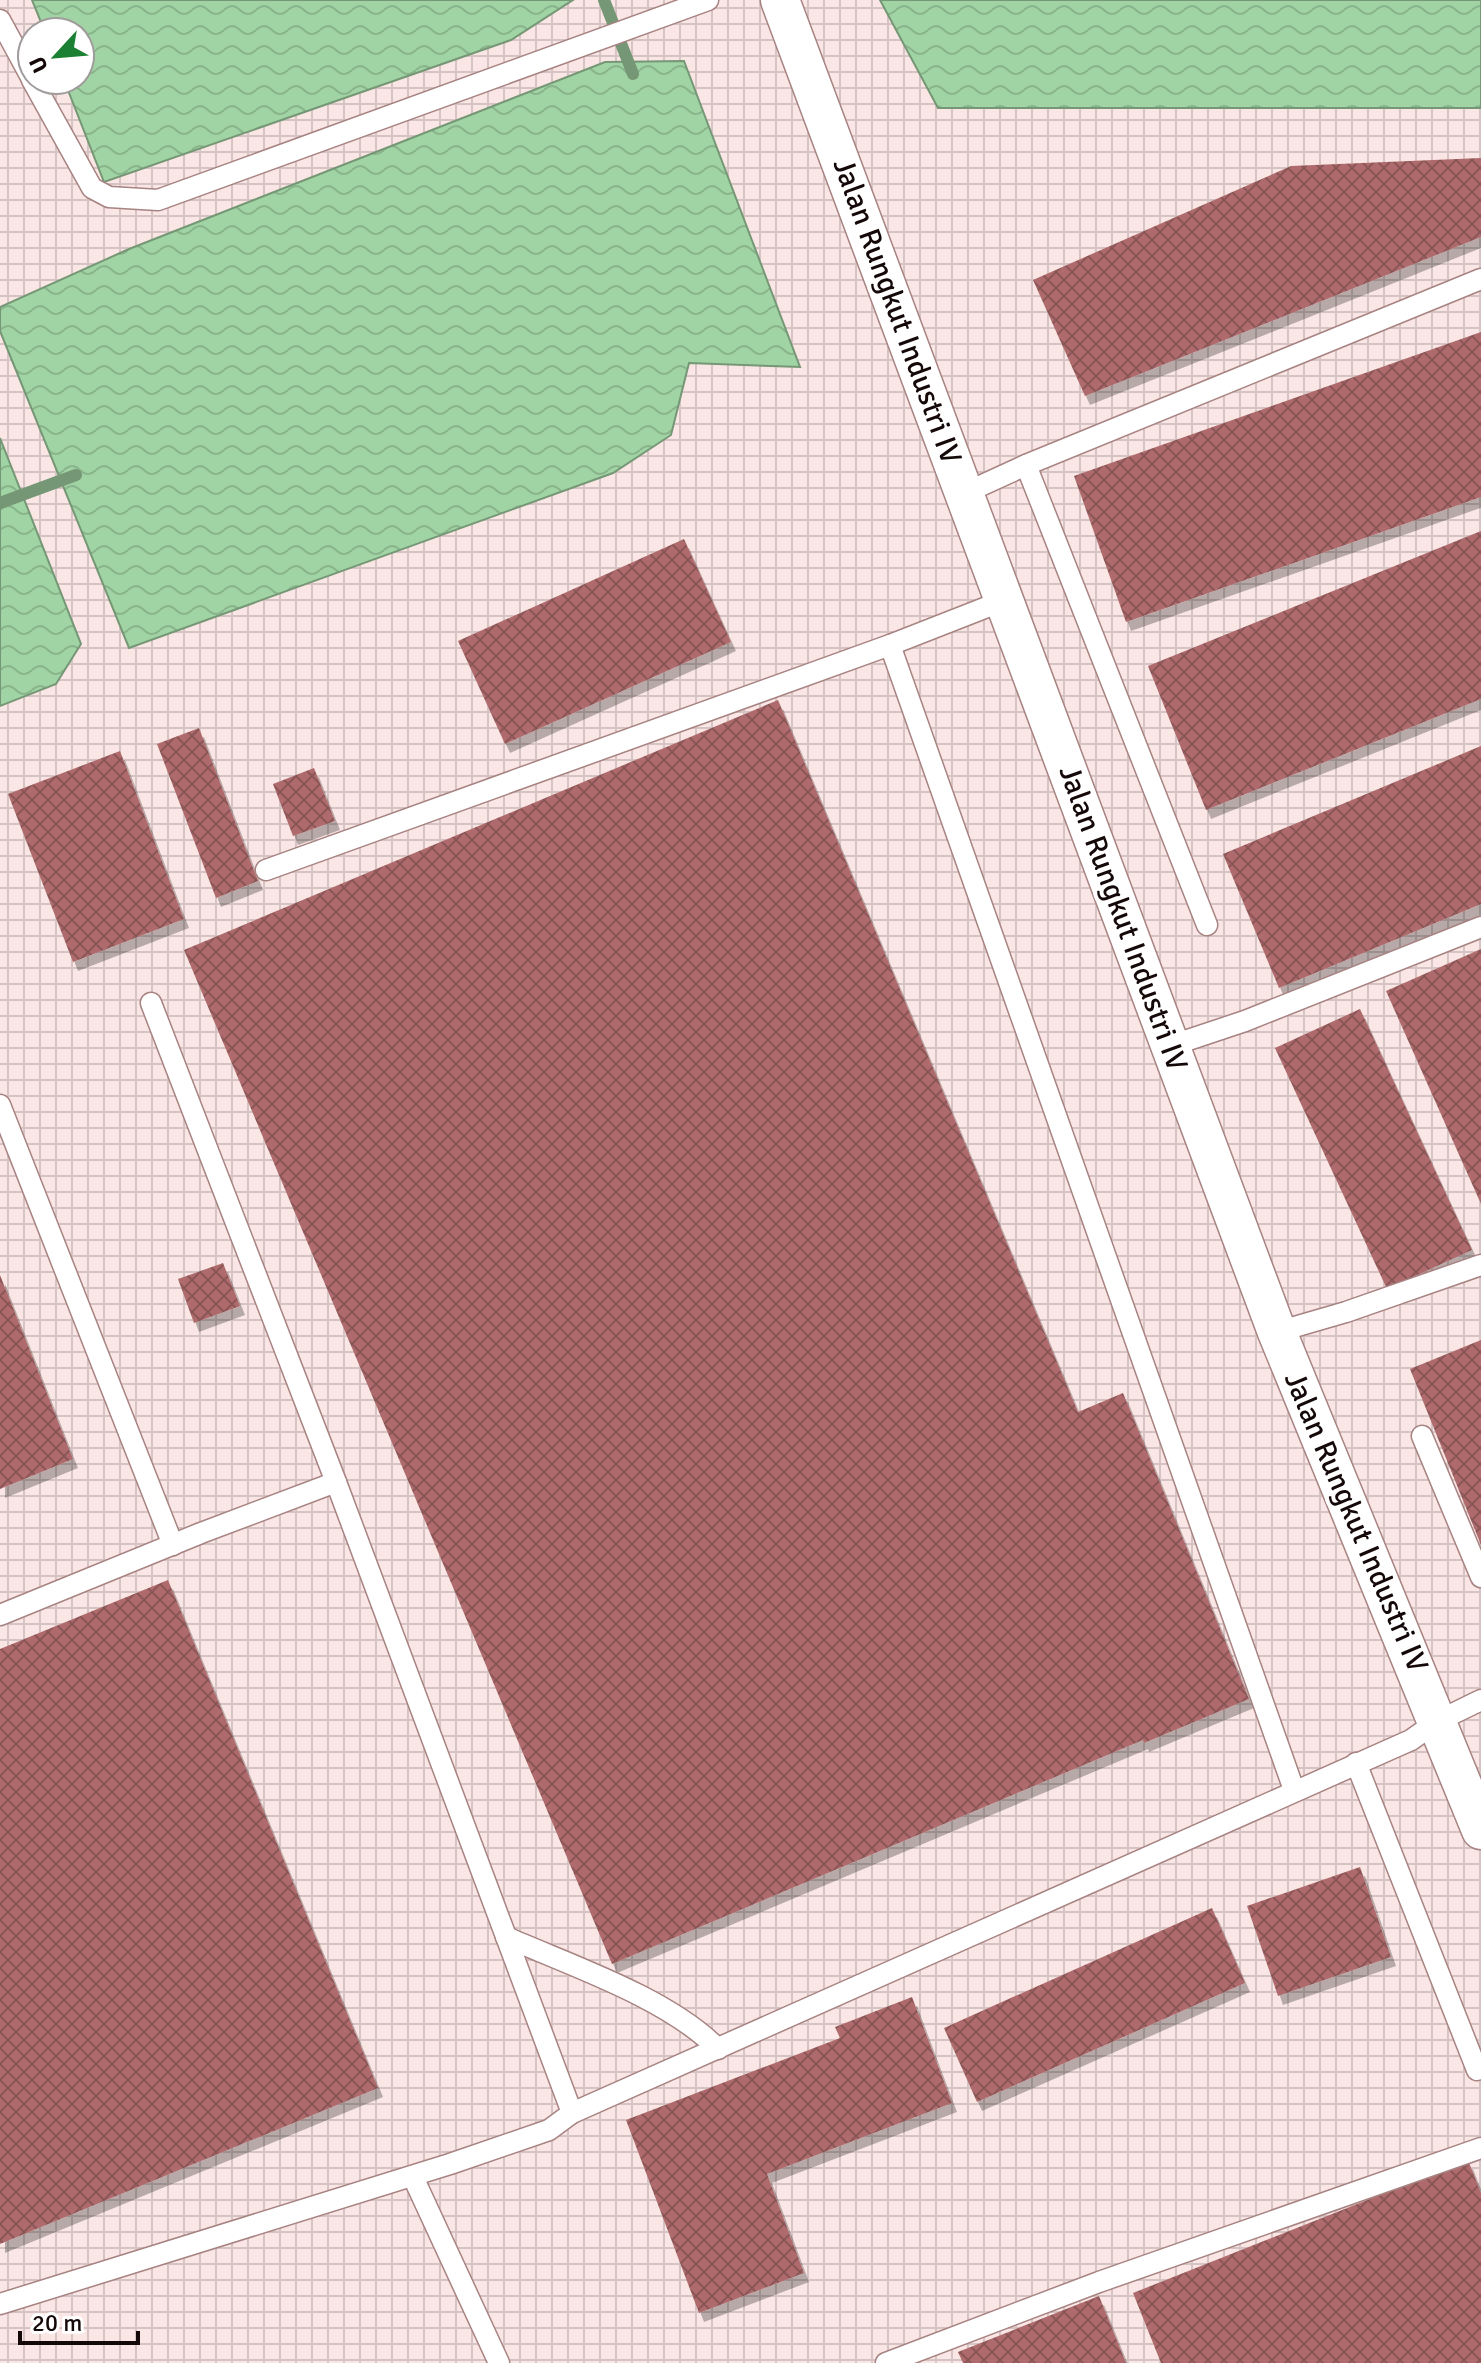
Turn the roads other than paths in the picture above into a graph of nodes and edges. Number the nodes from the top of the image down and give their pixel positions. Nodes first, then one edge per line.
1 (780, 0) edge
2 (699, 3) edge
3 (0, 20) edge
4 (16, 50) edge
5 (41, 96) edge
6 (1481, 279) edge
7 (1026, 465) junction
8 (965, 493) junction
9 (1005, 600) junction
10 (890, 645) junction
11 (266, 870) dead end
12 (1207, 925) dead end
13 (1481, 927) edge
14 (151, 1003) dead end
15 (1170, 1046) junction
16 (0, 1105) edge
17 (1481, 1265) edge
18 (1277, 1332) junction
19 (1422, 1436) dead end
20 (336, 1482) junction
21 (173, 1545) junction
22 (1481, 1577) edge
23 (0, 1615) edge
24 (1481, 1700) edge
25 (1438, 1721) junction
26 (1356, 1763) junction
27 (1294, 1790) junction
28 (1481, 1830) edge
29 (506, 1937) junction
30 (718, 2049) junction
31 (1477, 2070) dead end
32 (572, 2113) junction
33 (1481, 2148) edge
34 (413, 2177) junction
35 (0, 2304) edge
36 (499, 2363) edge
37 (886, 2363) edge

1 - 8 street, Jalan Rungkut Industri IV
2 - 5 lane
3 - 4 lane
6 - 7 lane
7 - 8 lane
7 - 12 lane
8 - 9 street, Jalan Rungkut Industri IV
9 - 10 lane
9 - 15 street, Jalan Rungkut Industri IV
10 - 11 lane
10 - 27 lane
13 - 15 lane
14 - 20 lane
15 - 18 street, Jalan Rungkut Industri IV
16 - 21 lane
17 - 18 lane
18 - 25 street, Jalan Rungkut Industri IV
19 - 22 lane
20 - 21 lane
20 - 29 lane
21 - 23 lane
24 - 25 lane
25 - 26 lane
25 - 28 street, Jalan Rungkut Industri IV
26 - 27 lane
26 - 31 lane
27 - 30 lane
29 - 30 lane
29 - 32 lane
30 - 32 lane
32 - 34 lane
33 - 37 lane
34 - 35 lane
34 - 36 lane

